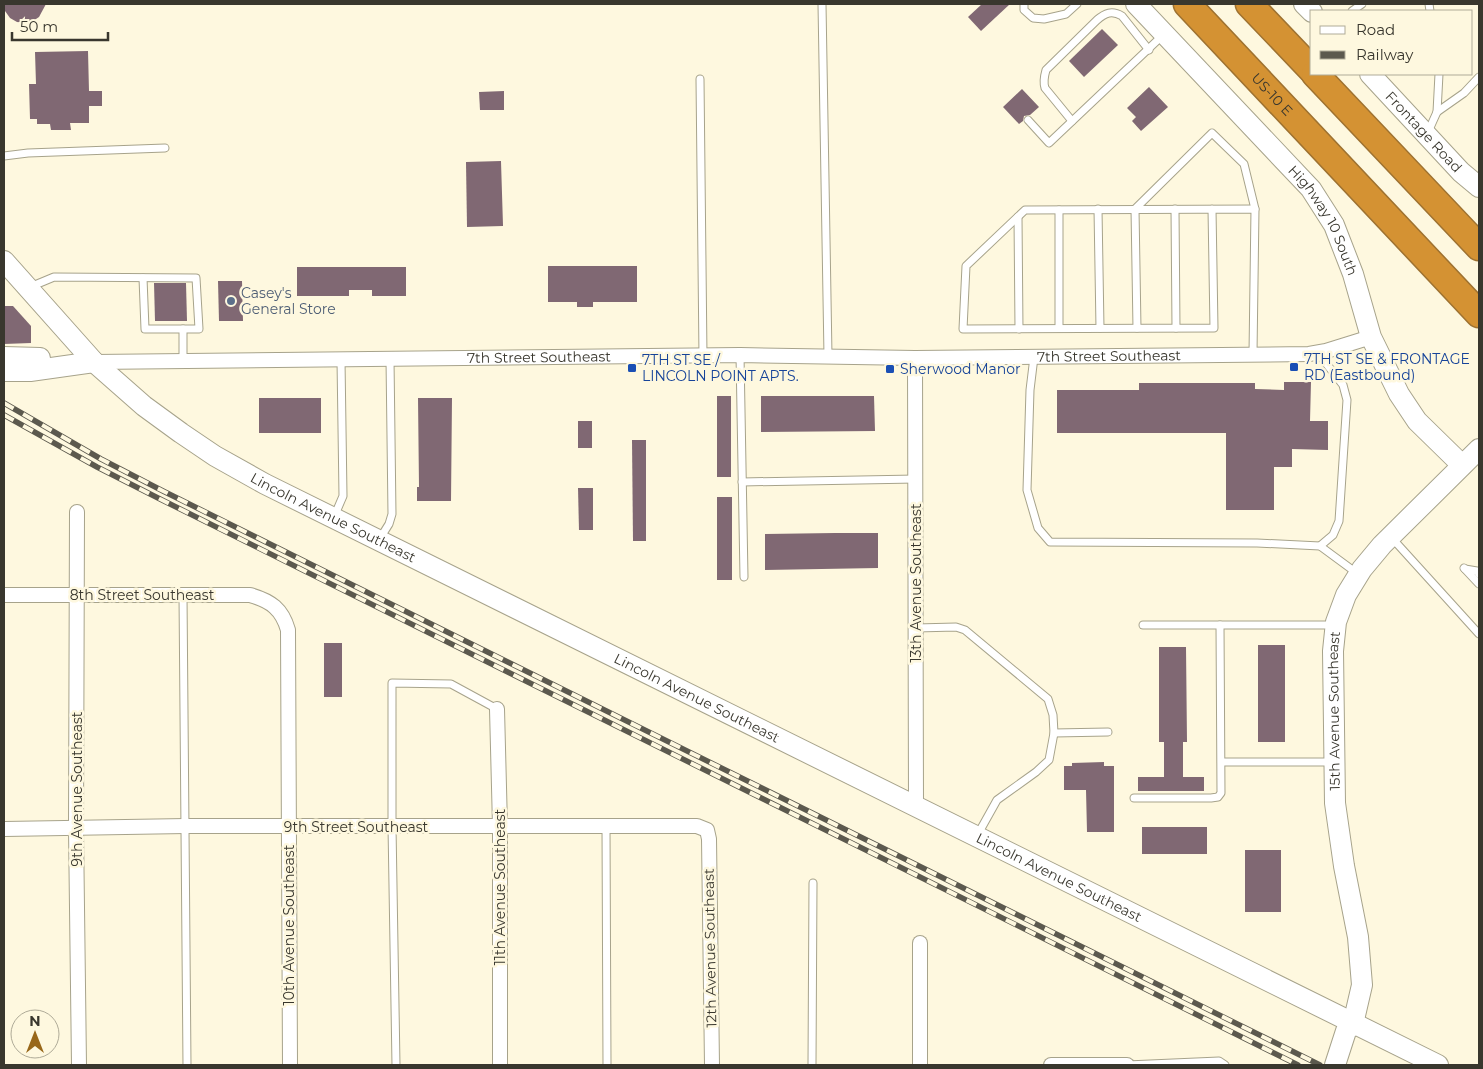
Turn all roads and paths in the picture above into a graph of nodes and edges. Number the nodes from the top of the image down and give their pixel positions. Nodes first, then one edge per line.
1 (822, 4) edge
2 (1024, 4) edge
3 (1077, 4) edge
4 (1136, 4) edge
5 (1187, 4) edge
6 (1249, 4) edge
7 (1164, 34) junction
8 (1148, 50) junction
9 (1310, 68) edge
10 (1316, 75) edge
11 (1371, 75) edge
12 (1439, 75) edge
13 (1479, 77) edge
14 (700, 79) dead end
15 (1437, 112) junction
16 (1028, 120) dead end
17 (1072, 121) junction
18 (1427, 134) junction
19 (165, 148) dead end
20 (4, 156) edge
21 (1479, 186) edge
22 (1175, 209) junction
23 (1212, 209) junction
24 (1255, 209) junction
25 (1059, 210) junction
26 (1098, 210) junction
27 (1135, 210) junction
28 (1018, 217) junction
29 (1479, 247) edge
30 (4, 261) edge
31 (143, 278) junction
32 (20, 282) junction
33 (1479, 314) edge
34 (183, 328) junction
35 (1019, 328) junction
36 (1059, 328) junction
37 (1100, 328) junction
38 (1137, 328) junction
39 (1176, 328) junction
40 (1371, 337) junction
41 (1318, 352) junction
42 (1253, 354) junction
43 (740, 355) junction
44 (703, 356) junction
45 (828, 356) junction
46 (4, 357) edge
47 (1034, 357) junction
48 (915, 358) junction
49 (390, 359) junction
50 (341, 360) junction
51 (183, 361) junction
52 (94, 362) junction
53 (4, 371) edge
54 (1479, 448) edge
55 (1462, 465) junction
56 (916, 480) junction
57 (742, 482) junction
58 (77, 512) dead end
59 (334, 518) junction
60 (1391, 537) junction
61 (379, 540) junction
62 (1320, 546) junction
63 (1479, 574) edge
64 (1358, 575) junction
65 (744, 577) dead end
66 (1479, 584) edge
67 (4, 595) edge
68 (77, 595) junction
69 (183, 595) junction
70 (276, 608) joint
71 (1143, 625) dead end
72 (1220, 625) junction
73 (1336, 625) junction
74 (916, 628) junction
75 (1479, 634) edge
76 (497, 710) joint
77 (1108, 732) dead end
78 (1054, 733) junction
79 (1222, 762) junction
80 (1334, 762) junction
81 (1134, 798) dead end
82 (916, 807) junction
83 (186, 826) junction
84 (392, 826) junction
85 (500, 826) junction
86 (606, 826) junction
87 (289, 827) junction
88 (4, 829) edge
89 (76, 829) junction
90 (706, 830) joint
91 (976, 837) junction
92 (813, 883) dead end
93 (920, 942) dead end
94 (1354, 1024) junction
95 (79, 1065) edge
96 (187, 1065) edge
97 (290, 1065) edge
98 (396, 1065) edge
99 (500, 1065) edge
100 (607, 1065) edge
101 (712, 1065) edge
102 (812, 1065) edge
103 (920, 1065) edge
104 (1051, 1065) edge
105 (1127, 1065) edge
106 (1225, 1065) edge
107 (1335, 1065) edge
108 (1349, 1065) edge
109 (1438, 1065) edge

1 - 45 lane
2 - 3 lane
4 - 7 street, Highway 10 South
5 - 33 highway, US-10 E
6 - 9 highway
7 - 8 lane
7 - 40 street, Highway 10 South
8 - 17 lane
8 - 17 lane
10 - 29 highway
11 - 18 street, Frontage Road
12 - 15 lane
13 - 15 lane
14 - 44 lane
15 - 18 lane
16 - 17 lane
18 - 21 street, Frontage Road
19 - 20 lane
22 - 23 lane
22 - 27 lane
22 - 39 lane
23 - 24 lane
23 - 39 lane
24 - 27 lane
24 - 42 lane
25 - 26 lane
25 - 28 lane
25 - 36 lane
26 - 27 lane
26 - 37 lane
27 - 38 lane
28 - 35 lane
28 - 35 lane
30 - 32 street, Lincoln Avenue Southeast
31 - 32 lane
31 - 34 lane
31 - 34 lane
32 - 52 street, Lincoln Avenue Southeast
34 - 51 lane
35 - 36 lane
36 - 37 lane
37 - 38 lane
38 - 39 lane
40 - 41 street, 7th Street Southeast
40 - 55 street, Highway 10 South
41 - 42 street, 7th Street Southeast
41 - 62 lane
42 - 47 street, 7th Street Southeast
43 - 44 street, 7th Street Southeast
43 - 45 street, 7th Street Southeast
43 - 57 lane
44 - 49 street, 7th Street Southeast
45 - 48 street, 7th Street Southeast
46 - 52 street, 7th Street Southeast
47 - 48 street, 7th Street Southeast
47 - 62 lane
48 - 56 street, 13th Avenue Southeast
49 - 50 street, 7th Street Southeast
49 - 61 lane
50 - 51 street, 7th Street Southeast
50 - 59 lane
51 - 52 street, 7th Street Southeast
52 - 53 street, 7th Street Southeast
52 - 59 street, Lincoln Avenue Southeast
54 - 55 street, 15th Avenue Southeast
55 - 60 street, 15th Avenue Southeast
56 - 57 lane
56 - 74 street, 13th Avenue Southeast
57 - 65 lane
58 - 68 street, 9th Avenue Southeast
59 - 61 street, Lincoln Avenue Southeast
60 - 64 street, 15th Avenue Southeast
60 - 75 lane
61 - 82 street, Lincoln Avenue Southeast
62 - 64 lane
63 - 66 lane
64 - 73 street, 15th Avenue Southeast
67 - 68 street, 8th Street Southeast
68 - 69 street, 8th Street Southeast
68 - 89 street, 9th Avenue Southeast
69 - 70 street, 8th Street Southeast
69 - 83 lane
70 - 87 street, 10th Avenue Southeast
71 - 72 lane
72 - 73 lane
72 - 79 lane
73 - 80 street, 15th Avenue Southeast
74 - 78 lane
74 - 82 street, 13th Avenue Southeast
76 - 84 lane
76 - 85 street, 11th Avenue Southeast
77 - 78 lane
78 - 91 lane
79 - 80 lane
79 - 81 lane
80 - 94 street, 15th Avenue Southeast
82 - 91 street, Lincoln Avenue Southeast
83 - 87 street, 9th Street Southeast
83 - 89 street, 9th Street Southeast
83 - 96 lane
84 - 85 street, 9th Street Southeast
84 - 87 street, 9th Street Southeast
84 - 98 lane
85 - 86 street, 9th Street Southeast
85 - 99 street, 11th Avenue Southeast
86 - 90 street, 9th Street Southeast
86 - 100 lane
87 - 97 street, 10th Avenue Southeast
88 - 89 street, 9th Street Southeast
89 - 95 street, 9th Avenue Southeast
90 - 101 street, 12th Avenue Southeast
91 - 94 street, Lincoln Avenue Southeast
92 - 102 lane
93 - 103 street
94 - 107 street, 15th Avenue Southeast
94 - 108 street, 15th Avenue Southeast
94 - 109 street, Lincoln Avenue Southeast
104 - 105 street
105 - 106 lane

